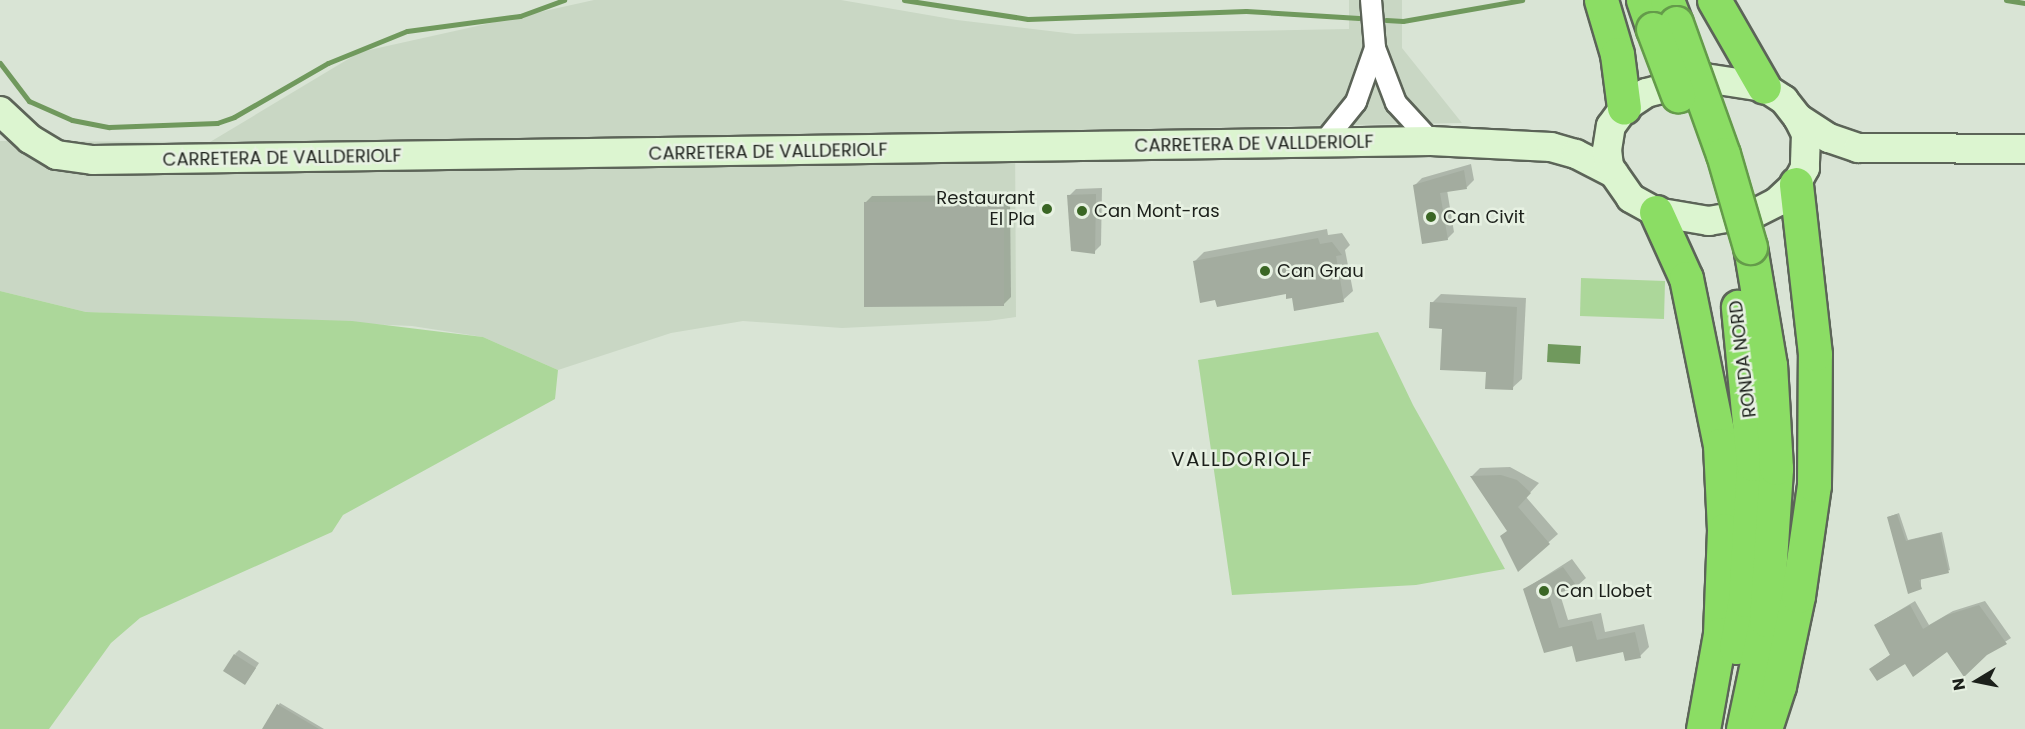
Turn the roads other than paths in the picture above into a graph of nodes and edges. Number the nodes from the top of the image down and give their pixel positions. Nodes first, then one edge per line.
1 (1371, 0) edge
2 (1601, 0) edge
3 (1714, 0) edge
4 (1660, 13) edge
5 (1375, 48) junction
6 (1764, 87) junction
7 (1620, 113) junction
8 (1, 114) edge
9 (1798, 118) junction
10 (1431, 141) junction
11 (1323, 143) junction
12 (1551, 147) junction
13 (1858, 148) junction
14 (2025, 149) edge
15 (1613, 173) junction
16 (1800, 178) junction
17 (1656, 212) junction
18 (1739, 250) junction
19 (1703, 729) edge
20 (1718, 729) edge
21 (1743, 729) edge
22 (1765, 729) edge

1 - 5 street
2 - 7 highway
3 - 6 highway
4 - 18 highway, RONDA NORD, bridge
5 - 10 street
5 - 11 street
6 - 7 street
6 - 9 street
7 - 12 street, CARRETERA DE VALLDERIOLF
7 - 15 street
8 - 11 street, CARRETERA DE VALLDERIOLF
9 - 13 street
9 - 16 street
10 - 11 street, CARRETERA DE VALLDERIOLF
10 - 12 street, CARRETERA DE VALLDERIOLF
12 - 15 street, CARRETERA DE VALLDERIOLF
13 - 14 street
13 - 16 street
15 - 17 street
16 - 17 street
16 - 22 highway
17 - 19 highway
18 - 20 highway, RONDA NORD
18 - 21 highway, RONDA NORD

